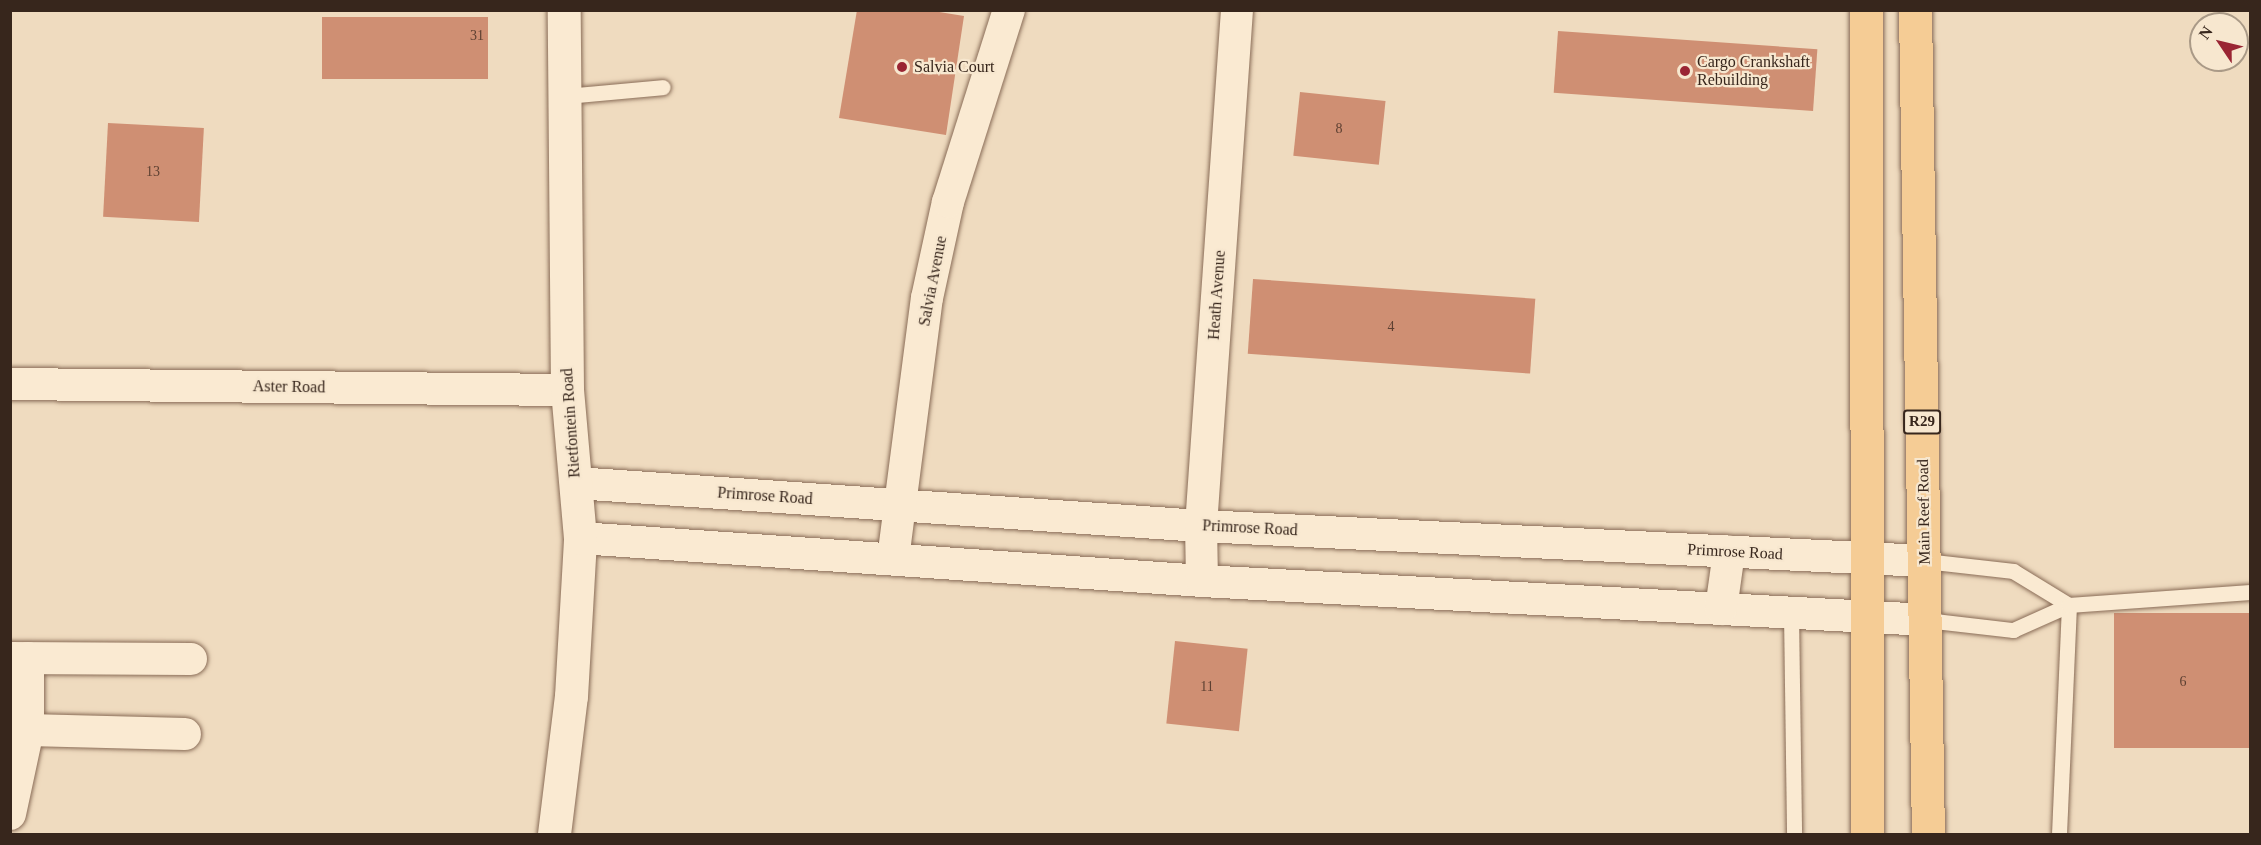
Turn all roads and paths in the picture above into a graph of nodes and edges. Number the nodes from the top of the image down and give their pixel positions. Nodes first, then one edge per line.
1 (564, 10) edge
2 (1009, 10) edge
3 (1237, 10) edge
4 (1866, 10) edge
5 (1915, 10) edge
6 (663, 87) dead end
7 (565, 96) junction
8 (10, 384) edge
9 (567, 390) junction
10 (576, 483) junction
11 (900, 506) junction
12 (1202, 526) junction
13 (580, 538) junction
14 (1729, 552) junction
15 (893, 559) junction
16 (1870, 559) junction
17 (1925, 561) junction
18 (1202, 580) junction
19 (2250, 592) edge
20 (2069, 605) junction
21 (1721, 609) junction
22 (1791, 613) junction
23 (1870, 617) junction
24 (1926, 620) junction
25 (19, 658) edge
26 (191, 659) dead end
27 (28, 729) junction
28 (185, 734) dead end
29 (10, 814) edge
30 (554, 834) edge
31 (1794, 834) edge
32 (1867, 834) edge
33 (1928, 834) edge
34 (2059, 834) edge

1 - 7 street, Rietfontein Road
2 - 11 street, Salvia Avenue
3 - 12 street, Heath Avenue
4 - 16 main road
5 - 17 main road, Main Reef Road / R29
6 - 7 lane
7 - 9 street, Rietfontein Road
8 - 9 street, Aster Road
9 - 10 street, Rietfontein Road
10 - 11 street, Primrose Road
10 - 13 street, Rietfontein Road
11 - 12 street, Primrose Road
11 - 15 street, Salvia Avenue
12 - 14 street, Primrose Road
12 - 18 street, Heath Avenue
13 - 15 street
13 - 30 street, Rietfontein Road
14 - 16 street, Primrose Road
14 - 21 street
15 - 18 street
16 - 17 street, Primrose Road
16 - 23 main road
17 - 20 lane
17 - 24 main road, Main Reef Road / R29
18 - 21 street
19 - 20 lane
20 - 24 lane
20 - 34 lane
21 - 22 street
22 - 23 street
22 - 31 lane
23 - 24 street
23 - 32 main road
24 - 33 main road, Main Reef Road / R29
25 - 26 street
25 - 27 street
27 - 28 street
27 - 29 street

